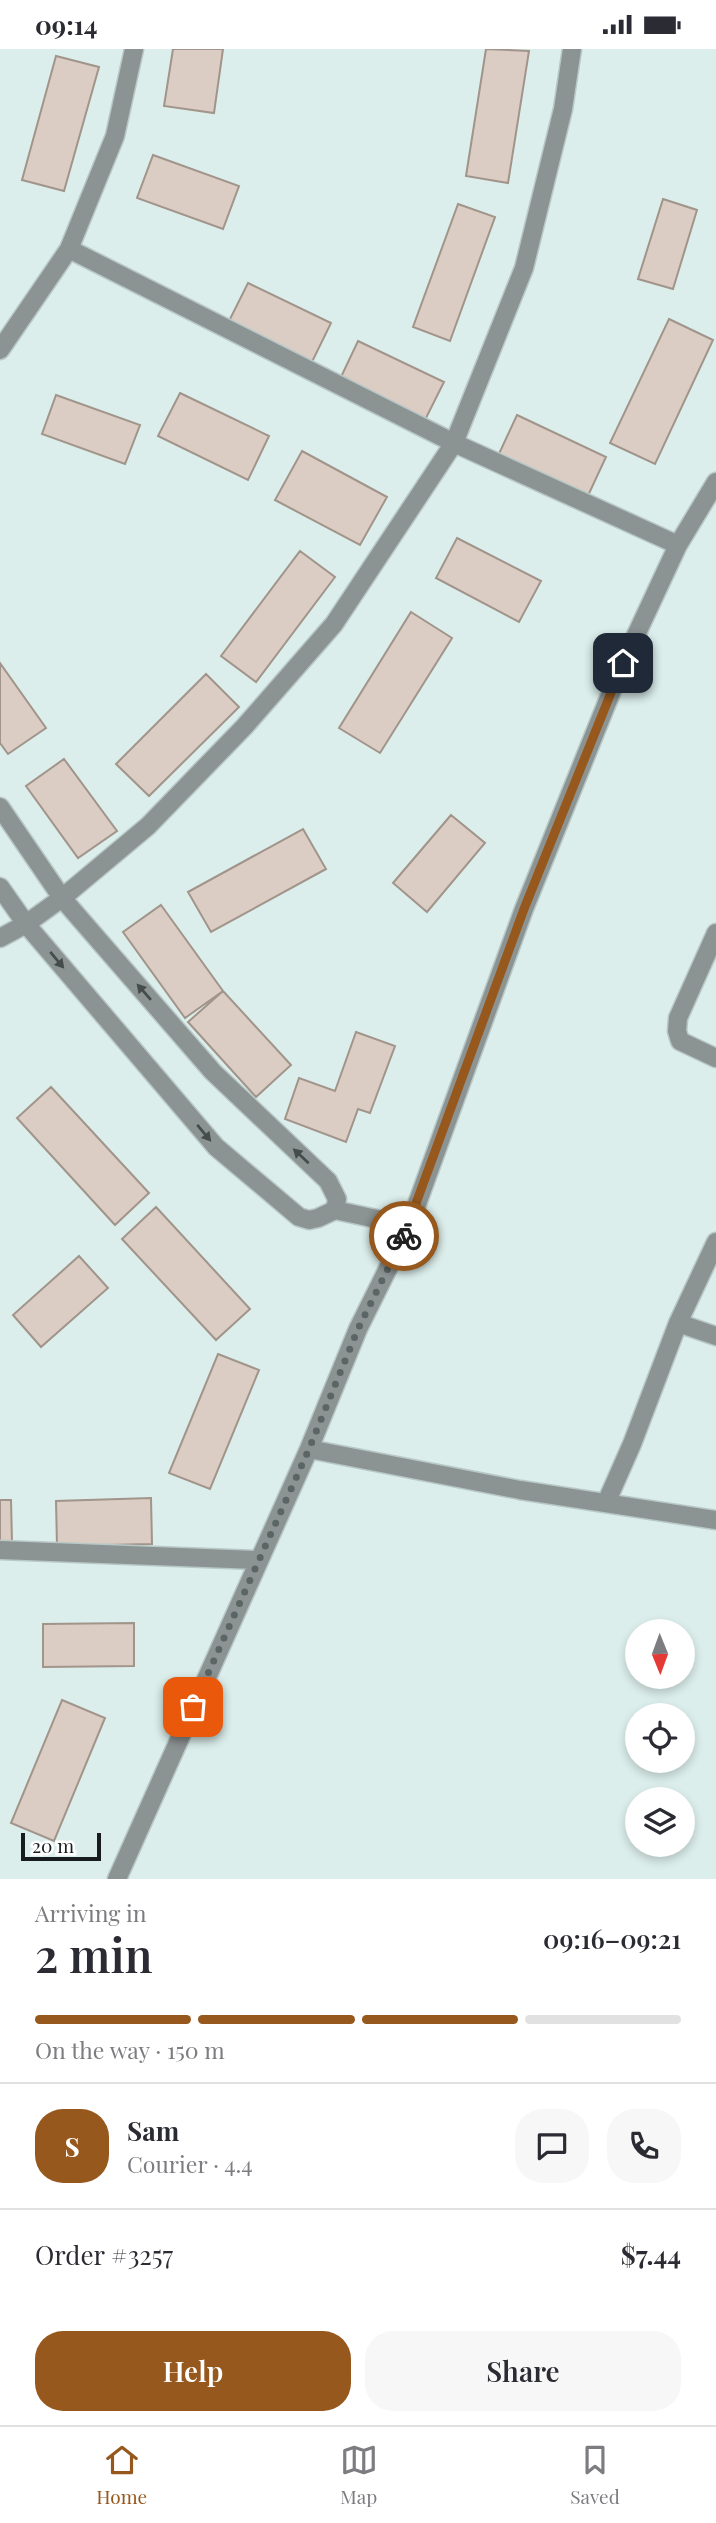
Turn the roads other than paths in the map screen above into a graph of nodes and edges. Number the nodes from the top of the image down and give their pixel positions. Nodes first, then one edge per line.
1 (134, 49) edge
2 (572, 49) edge
3 (69, 249) junction
4 (0, 351) edge
5 (453, 443) junction
6 (716, 482) edge
7 (678, 545) junction
8 (0, 807) edge
9 (0, 887) edge
10 (62, 898) junction
11 (26, 924) junction
12 (716, 933) edge
13 (0, 938) edge
14 (716, 1058) edge
15 (335, 1210) junction
16 (408, 1227) junction
17 (716, 1242) edge
18 (678, 1323) junction
19 (716, 1336) edge
20 (309, 1449) junction
21 (606, 1503) junction
22 (716, 1520) edge
23 (0, 1550) edge
24 (259, 1560) junction
25 (117, 1879) edge

1 - 3 street
2 - 5 street
3 - 4 street
3 - 5 street
5 - 7 street
5 - 10 street
6 - 7 street
7 - 16 street
8 - 10 street
9 - 11 street
10 - 11 street
15 -> 10 street
11 - 13 street
11 -> 15 street
12 - 14 street
15 - 16 street
16 - 20 street
17 - 18 street
18 - 19 street
18 - 21 street
20 - 21 street
20 - 24 street
21 - 22 street
23 - 24 street
24 - 25 street

